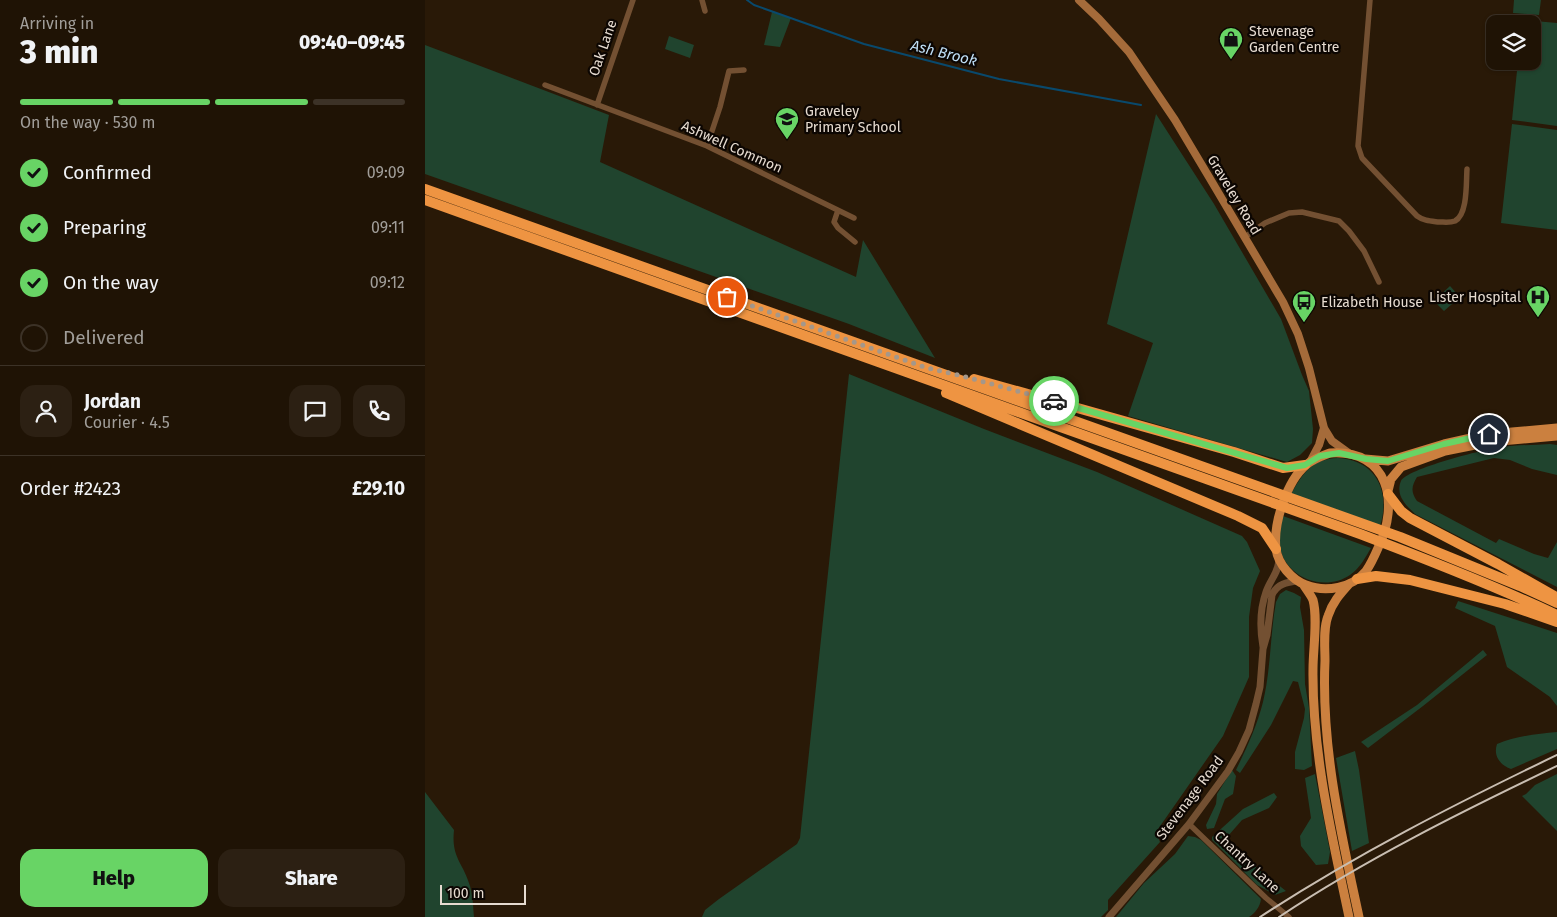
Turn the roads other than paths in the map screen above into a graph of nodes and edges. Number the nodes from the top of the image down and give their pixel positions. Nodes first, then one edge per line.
1 (633, 0) edge
2 (702, 0) edge
3 (1079, 0) edge
4 (1370, 0) edge
5 (705, 11) dead end
6 (744, 70) dead end
7 (545, 84) dead end
8 (597, 105) junction
9 (707, 146) junction
10 (1467, 168) dead end
11 (425, 189) edge
12 (425, 200) edge
13 (838, 210) junction
14 (855, 218) dead end
15 (1245, 237) junction
16 (855, 242) dead end
17 (1379, 282) dead end
18 (927, 368) junction
19 (897, 369) junction
20 (1324, 428) junction
21 (1557, 428) edge
22 (1557, 436) edge
23 (1355, 456) junction
24 (1307, 464) junction
25 (1259, 492) junction
26 (1388, 493) junction
27 (1361, 529) junction
28 (1277, 554) junction
29 (1353, 581) junction
30 (1300, 582) junction
31 (1557, 597) edge
32 (1557, 604) edge
33 (1557, 615) edge
34 (1557, 622) edge
35 (1263, 648) junction
36 (1189, 824) junction
37 (1109, 917) edge
38 (1289, 917) edge
39 (1349, 917) edge
40 (1359, 917) edge

1 - 8 street, Oak Lane
2 - 5 street
3 - 15 main road, Graveley Road
4 - 10 street
6 - 9 street
7 - 8 street, Ashwell Common
8 - 9 street, Ashwell Common
9 - 13 street, Ashwell Common
11 - 18 highway
12 - 19 highway
13 - 14 street, Ashwell Common
13 - 16 street
15 - 17 street
15 - 20 main road, Graveley Road
18 - 24 highway
18 - 25 highway
19 - 25 highway
19 - 28 highway
20 - 23 main road, Graveley Road
20 - 24 main road
21 - 23 main road
22 - 26 main road
23 - 24 main road
23 - 26 main road
24 - 28 main road
25 - 27 highway
26 - 29 main road
26 - 31 highway
27 - 32 highway
27 - 33 highway
28 - 30 main road
28 - 35 street, Stevenage Road
29 - 30 main road
29 - 34 highway
29 - 40 main road
30 - 35 street, Stevenage Road
30 - 39 main road
35 - 36 street, Stevenage Road
36 - 37 street, Stevenage Road
36 - 38 street, Chantry Lane

